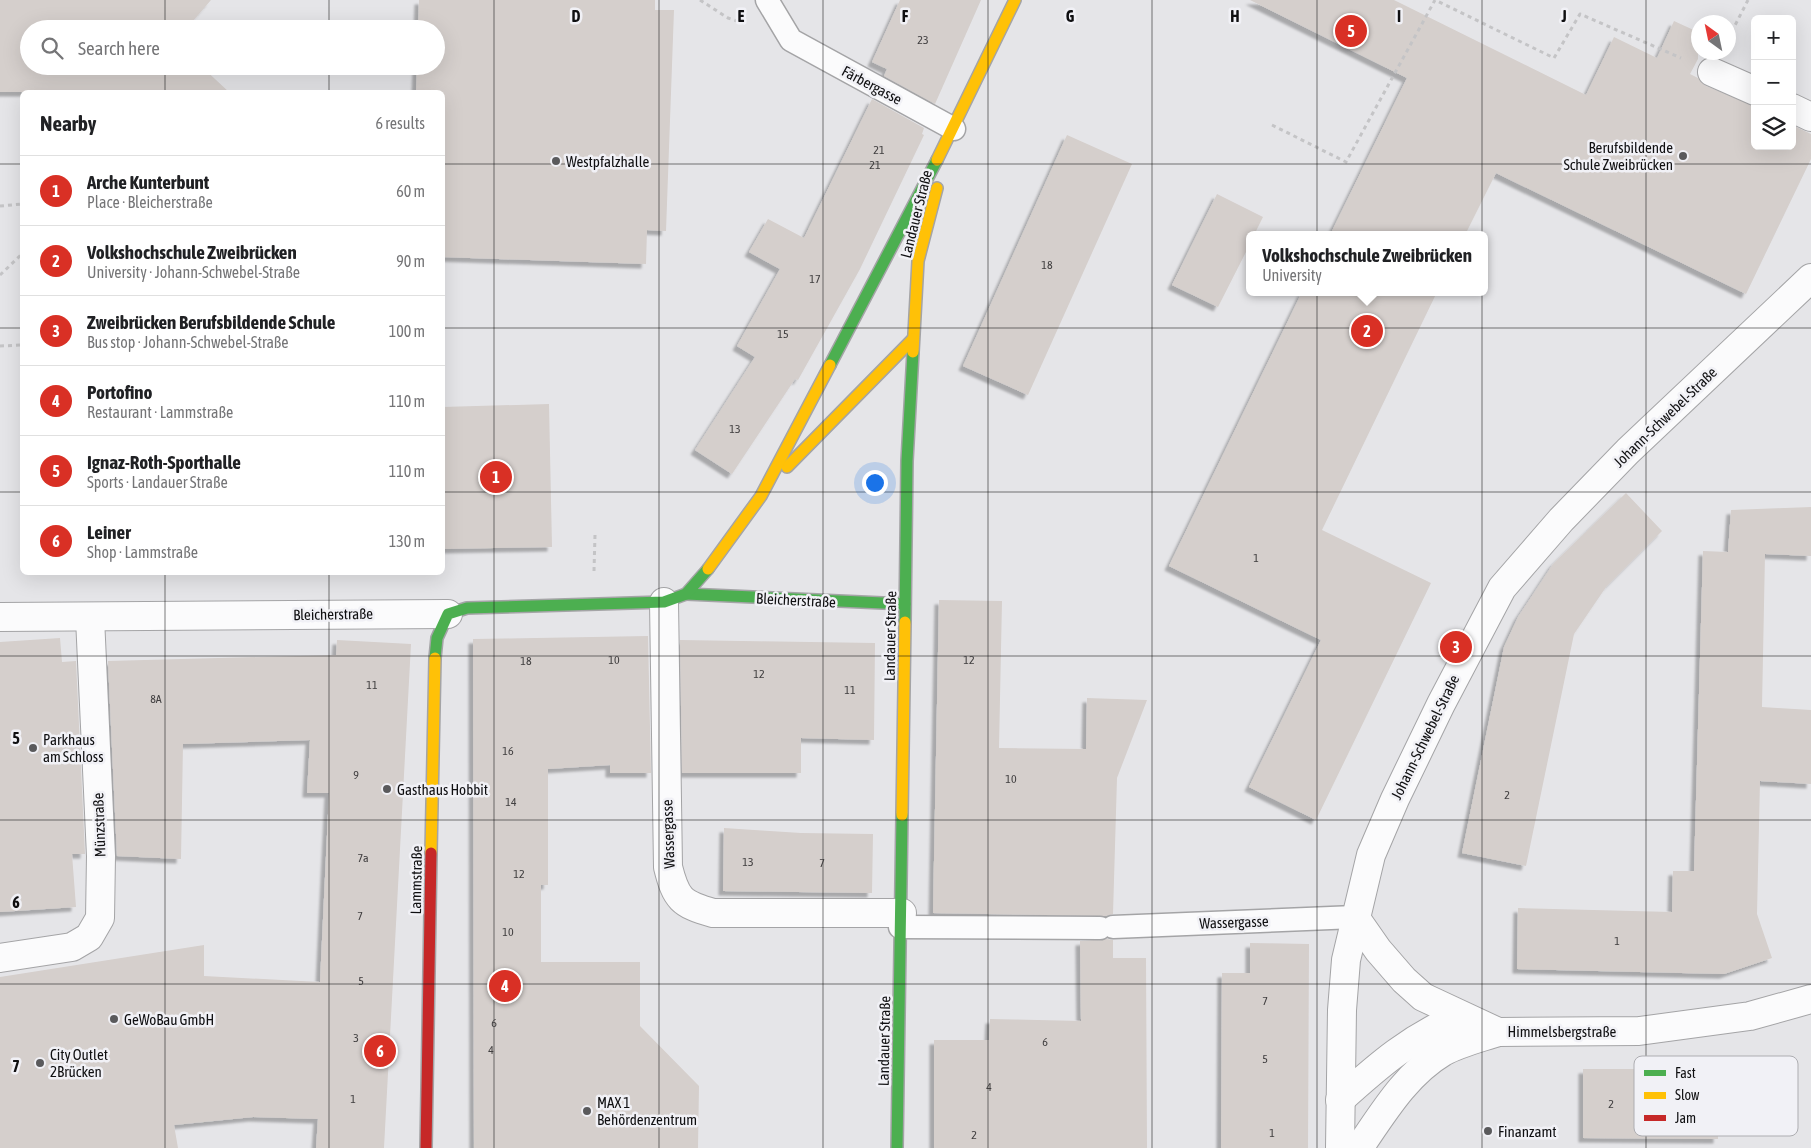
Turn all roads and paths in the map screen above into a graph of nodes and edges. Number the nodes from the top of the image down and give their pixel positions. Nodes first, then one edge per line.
1 (767, 0) edge
2 (1015, 0) edge
3 (1748, 0) edge
4 (1736, 23) edge
5 (1712, 72) joint
6 (1751, 89) edge
7 (1796, 110) edge
8 (1811, 117) edge
9 (1272, 125) dead end
10 (954, 129) junction
11 (20, 204) edge
12 (0, 206) edge
13 (20, 256) edge
14 (0, 275) edge
15 (1811, 278) edge
16 (913, 338) junction
17 (20, 344) edge
18 (0, 346) edge
19 (761, 496) junction
20 (675, 598) junction
21 (905, 604) junction
22 (448, 614) junction
23 (0, 618) edge
24 (90, 618) junction
25 (1355, 917) junction
26 (901, 920) junction
27 (0, 958) edge
28 (1811, 999) edge
29 (1460, 1016) junction
30 (1498, 1032) junction
31 (1340, 1100) junction
32 (426, 1148) edge
33 (897, 1148) edge
34 (1340, 1148) edge
35 (1360, 1148) edge

1 - 10 lane, Färbergasse
2 - 10 main road, Landauer Straße
3 - 4 path
5 - 6 street
5 - 9 path
7 - 8 street
10 - 16 main road, Landauer Straße
10 - 19 main road, Landauer Straße
11 - 12 path
13 - 14 path
15 - 25 street, Johann-Schwebel-Straße
16 - 19 main road
16 - 21 main road, Landauer Straße
17 - 18 path
19 - 20 main road, Landauer Straße
20 - 21 main road, Bleicherstraße
20 - 22 main road, Bleicherstraße
20 - 26 street, Wassergasse
21 - 26 main road, Landauer Straße
22 - 24 street, Bleicherstraße
22 - 32 main road, Lammstraße
23 - 24 street, Bleicherstraße
24 - 27 street, Münzstraße
25 - 26 lane, Wassergasse
25 - 29 street, Himmelsbergstraße
25 - 31 street, Johann-Schwebel-Straße
26 - 33 main road, Landauer Straße
28 - 30 street, Himmelsbergstraße
29 - 30 street, Himmelsbergstraße
29 - 31 street
30 - 35 street
31 - 34 street, Johann-Schwebel-Straße

